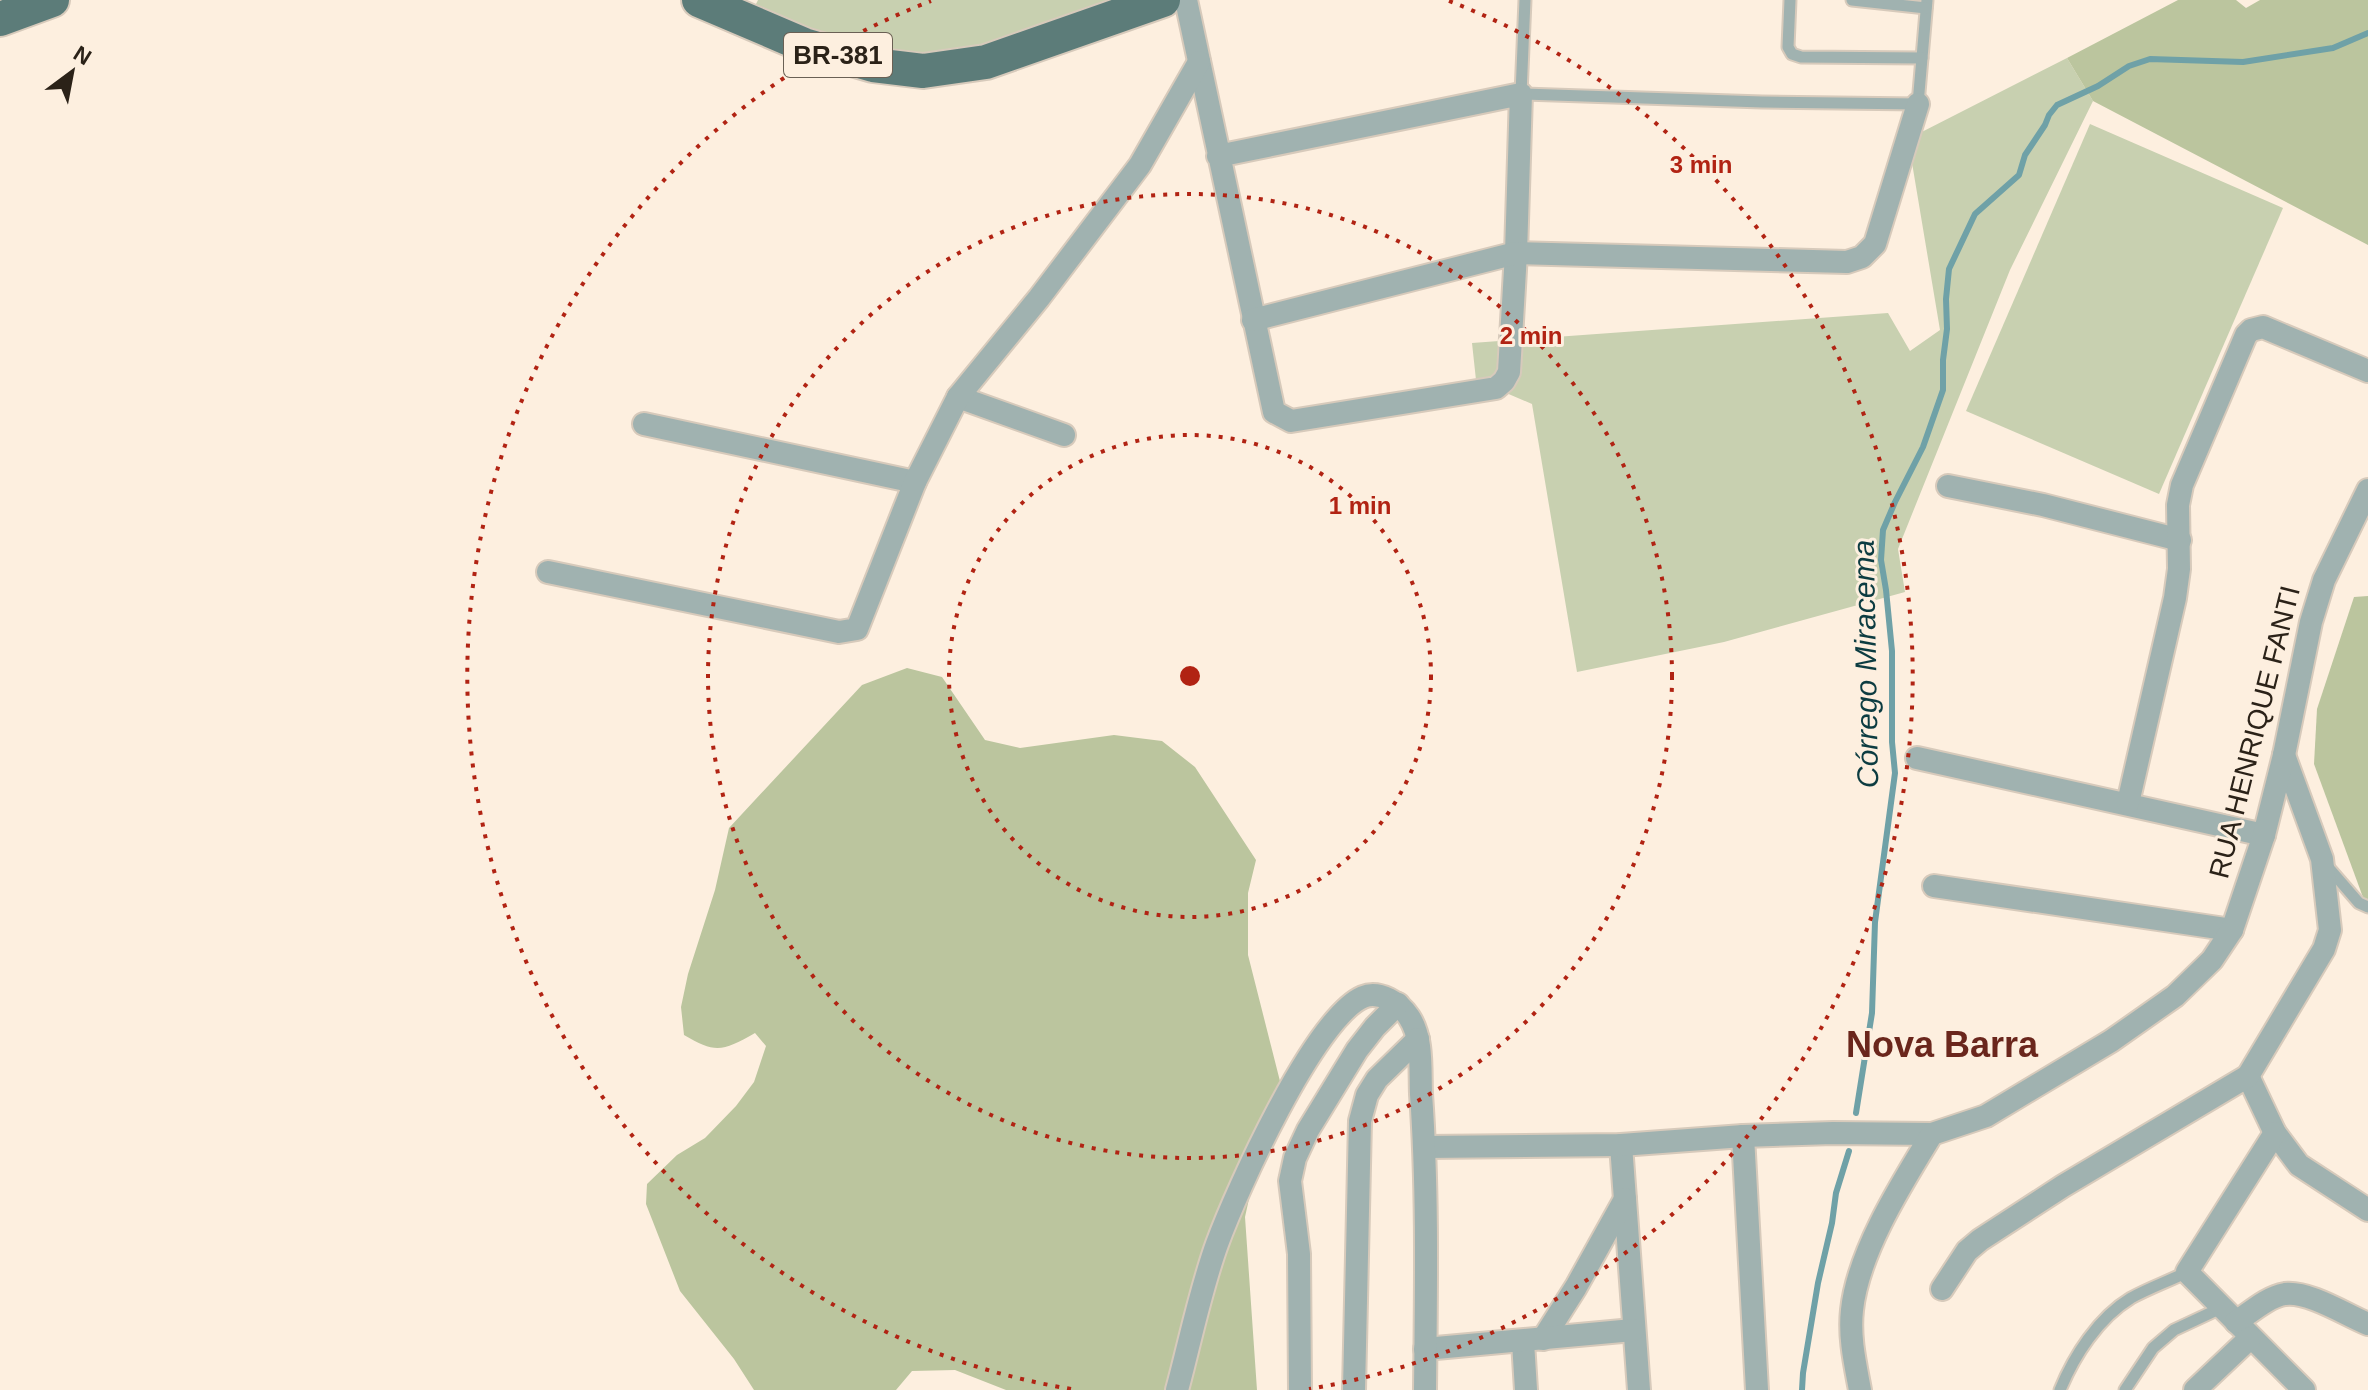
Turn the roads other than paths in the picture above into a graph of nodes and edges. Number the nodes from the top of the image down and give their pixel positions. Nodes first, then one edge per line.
1 (52, 0) edge
2 (699, 0) edge
3 (1163, 0) edge
4 (1186, 0) edge
5 (1525, 0) edge
6 (1790, 0) edge
7 (1852, 0) edge
8 (1927, 4) edge
9 (0, 19) edge
10 (1922, 58) junction
11 (1199, 62) junction
12 (1521, 94) junction
13 (1918, 104) junction
14 (1218, 156) junction
15 (1516, 253) junction
16 (1253, 320) junction
17 (2368, 371) edge
18 (958, 397) junction
19 (644, 424) dead end
20 (1064, 435) dead end
21 (915, 482) junction
22 (1948, 486) dead end
23 (2368, 490) edge
24 (2180, 540) junction
25 (548, 572) dead end
26 (2284, 755) junction
27 (1917, 758) dead end
28 (2128, 803) junction
29 (2264, 835) junction
30 (2322, 859) junction
31 (1934, 886) dead end
32 (2368, 907) edge
33 (2232, 930) junction
34 (1398, 1004) junction
35 (1418, 1039) junction
36 (2248, 1076) junction
37 (2275, 1133) junction
38 (1932, 1134) junction
39 (1743, 1136) junction
40 (1621, 1145) junction
41 (1425, 1147) junction
42 (1625, 1199) junction
43 (2368, 1210) edge
44 (2187, 1272) junction
45 (1942, 1289) dead end
46 (2236, 1323) junction
47 (2368, 1324) edge
48 (1633, 1330) junction
49 (1533, 1340) junction
50 (1425, 1349) junction
51 (1177, 1390) edge
52 (1300, 1390) edge
53 (1354, 1390) edge
54 (1425, 1390) edge
55 (1526, 1390) edge
56 (1639, 1390) edge
57 (1757, 1390) edge
58 (1860, 1390) edge
59 (2060, 1390) edge
60 (2125, 1390) edge
61 (2195, 1390) edge
62 (2304, 1390) edge

1 - 9 main road
2 - 3 main road, BR-381
4 - 11 street
5 - 12 lane
6 - 10 lane
7 - 8 lane
8 - 10 lane
10 - 13 lane
11 - 14 street
11 - 18 street
12 - 13 lane
12 - 14 street
12 - 15 street
13 - 15 street
14 - 16 street
15 - 16 street
15 - 16 street
17 - 24 street
18 - 20 street
18 - 21 street
19 - 21 street
21 - 25 street
22 - 24 street
23 - 26 street, RUA HENRIQUE FANTI
24 - 28 street
26 - 29 street, RUA HENRIQUE FANTI
26 - 30 street
27 - 28 street
28 - 29 street
29 - 33 street, RUA HENRIQUE FANTI
30 - 32 lane
30 - 36 street
31 - 33 street
33 - 38 street, RUA HENRIQUE FANTI
34 - 35 street
34 - 51 street
34 - 52 street
35 - 41 street
35 - 53 street
36 - 37 street
36 - 45 street
37 - 43 street
37 - 44 street
38 - 39 street, RUA HENRIQUE FANTI
38 - 58 street
39 - 40 street, RUA HENRIQUE FANTI
39 - 57 street
40 - 41 street, RUA HENRIQUE FANTI
40 - 42 street
41 - 50 street
42 - 48 street
42 - 49 street
44 - 46 street
44 - 59 lane
46 - 47 street
46 - 60 lane
46 - 61 street
46 - 62 street
48 - 49 street
48 - 56 street
49 - 50 street
49 - 55 street
50 - 54 street

